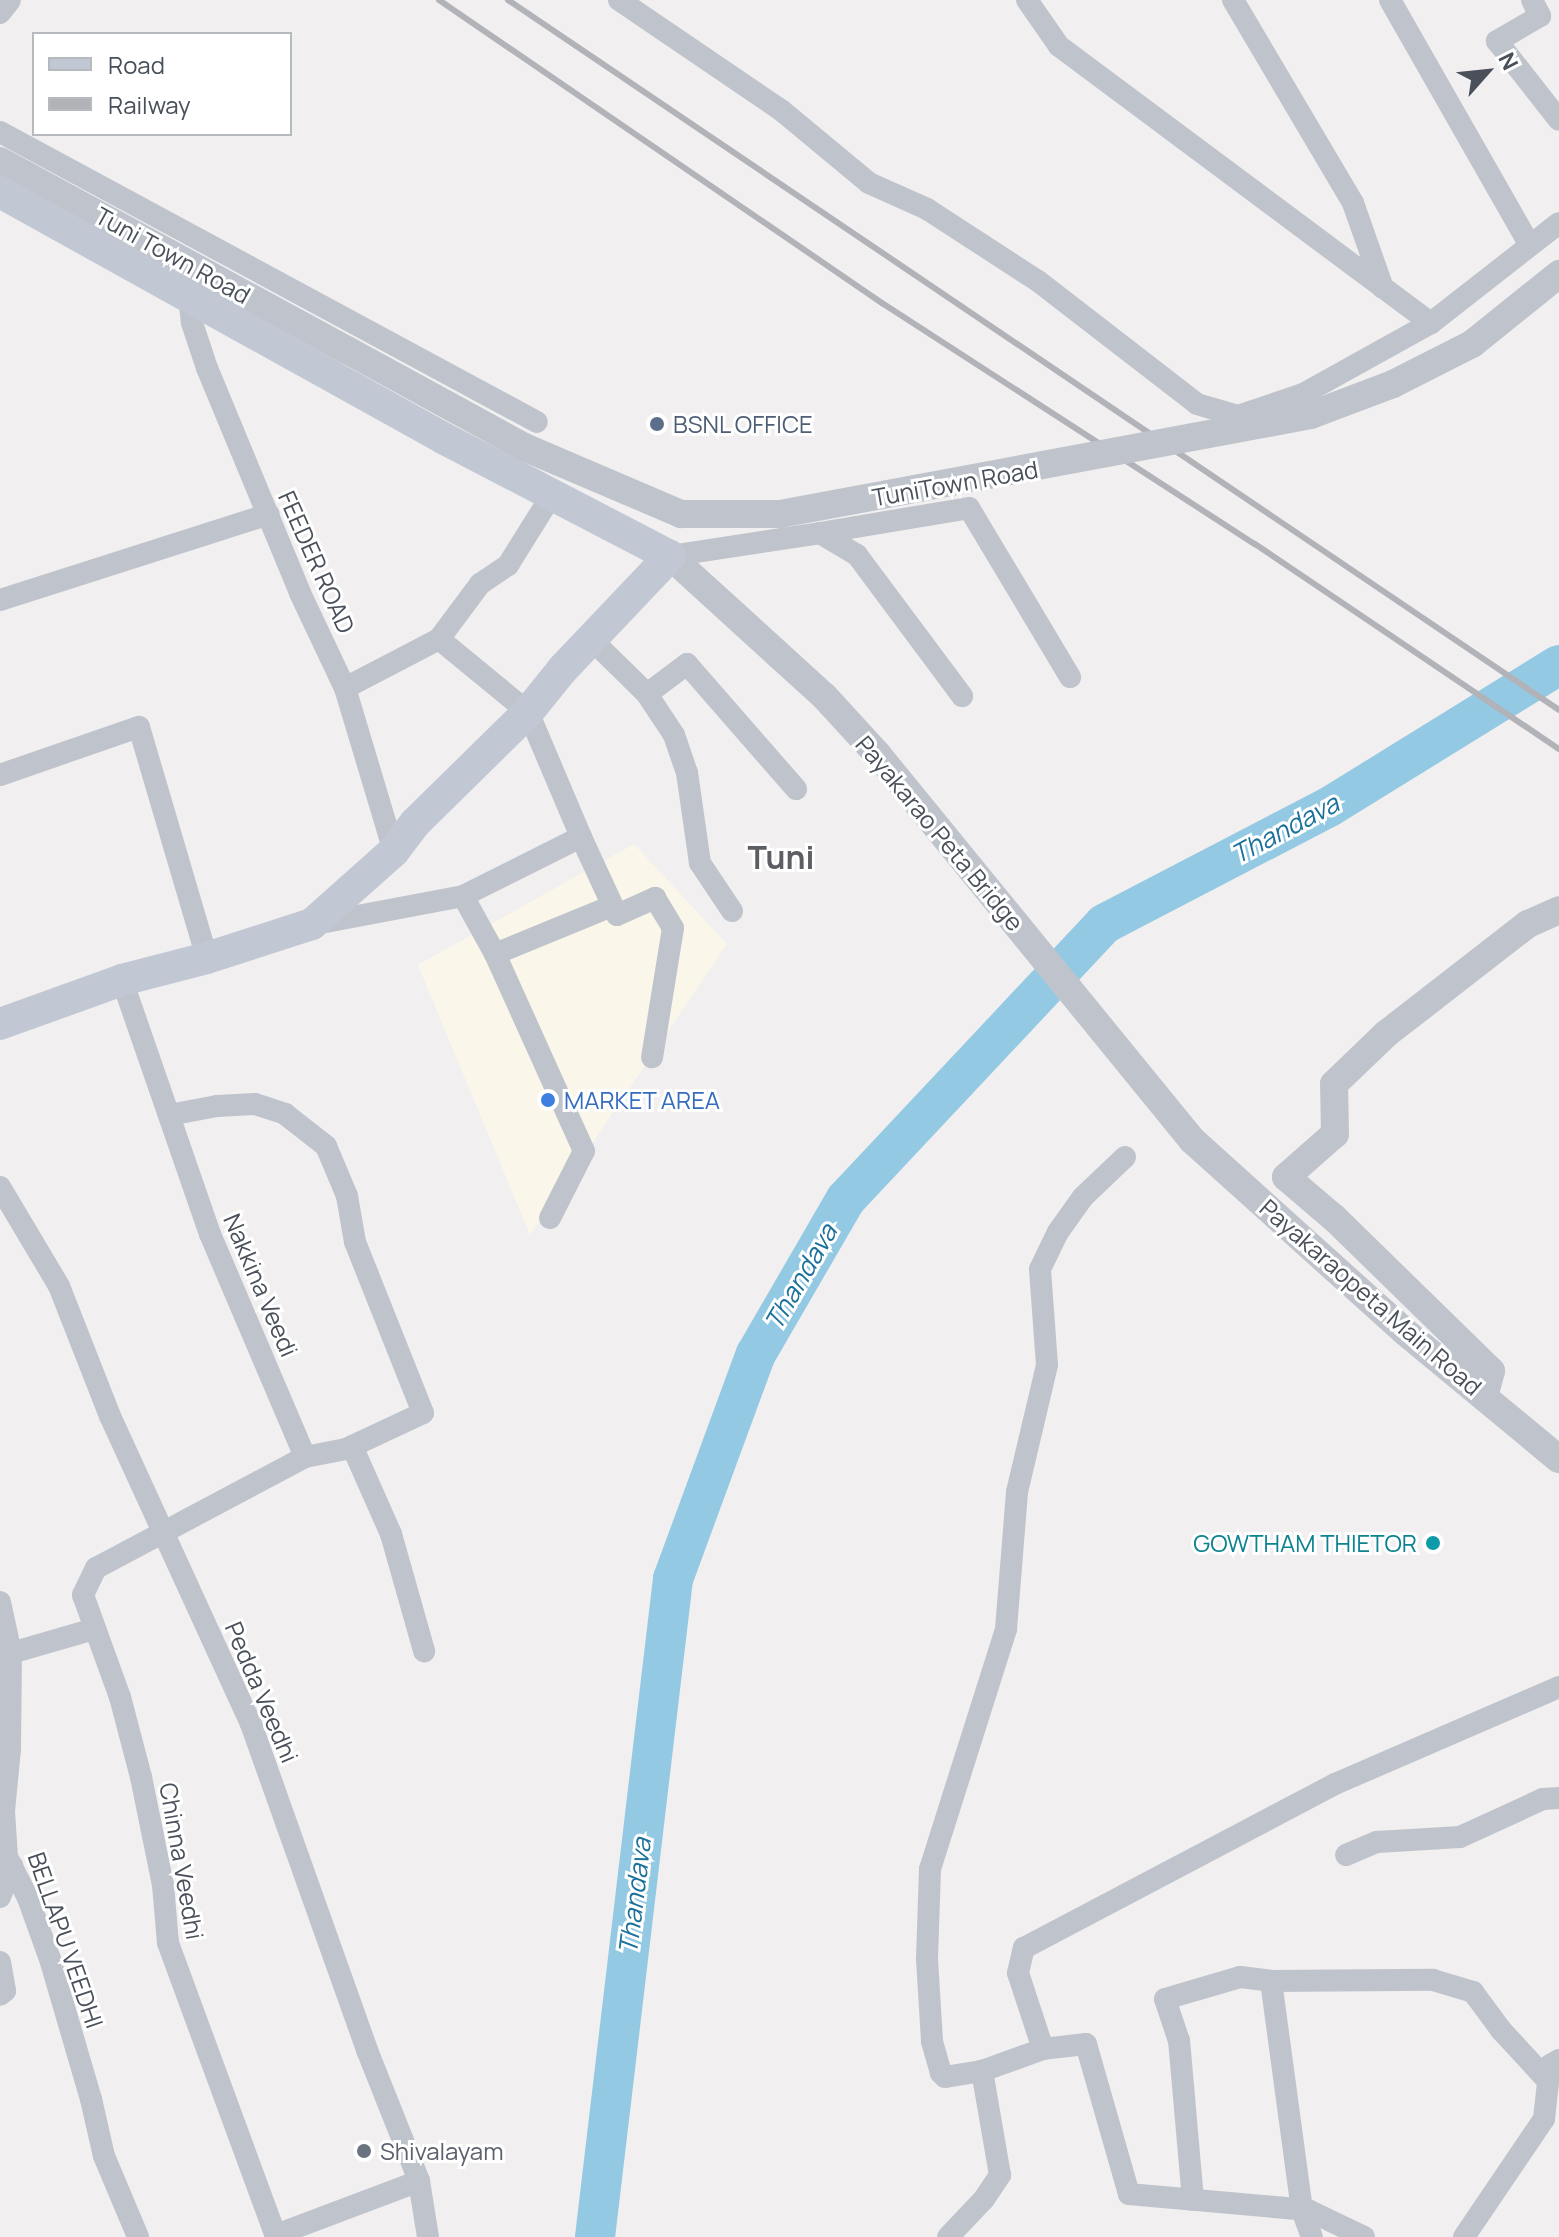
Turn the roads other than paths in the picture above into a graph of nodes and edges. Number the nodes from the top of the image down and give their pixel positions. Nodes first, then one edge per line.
1 (10, 0) edge
2 (619, 0) edge
3 (1027, 0) edge
4 (1233, 0) edge
5 (1390, 0) edge
6 (1532, 0) edge
7 (0, 13) edge
8 (1559, 120) edge
9 (0, 132) edge
10 (0, 161) edge
11 (0, 192) edge
12 (1559, 223) edge
13 (1530, 245) junction
14 (1559, 274) edge
15 (1383, 288) junction
16 (189, 295) junction
17 (1431, 323) junction
18 (347, 350) joint
19 (537, 422) dead end
20 (553, 493) junction
21 (269, 514) junction
22 (820, 533) junction
23 (670, 556) junction
24 (0, 600) edge
25 (439, 639) junction
26 (591, 639) junction
27 (1070, 677) dead end
28 (345, 688) junction
29 (647, 694) junction
30 (962, 696) dead end
31 (528, 712) junction
32 (0, 775) edge
33 (796, 789) dead end
34 (581, 837) junction
35 (394, 851) junction
36 (463, 896) junction
37 (612, 906) junction
38 (1559, 910) edge
39 (732, 911) dead end
40 (312, 924) junction
41 (495, 954) junction
42 (207, 958) junction
43 (122, 980) junction
44 (0, 1024) edge
45 (652, 1057) dead end
46 (169, 1115) junction
47 (1185, 1132) joint
48 (1125, 1157) dead end
49 (0, 1187) edge
50 (550, 1218) dead end
51 (1484, 1397) junction
52 (352, 1446) junction
53 (305, 1457) junction
54 (1559, 1459) edge
55 (164, 1533) junction
56 (0, 1602) edge
57 (94, 1629) junction
58 (424, 1651) dead end
59 (11, 1653) junction
60 (1559, 1687) edge
61 (1559, 1798) edge
62 (1346, 1855) dead end
63 (12, 1865) junction
64 (0, 1897) edge
65 (0, 1962) edge
66 (1271, 1981) junction
67 (0, 1995) edge
68 (1043, 2049) junction
69 (1559, 2060) edge
70 (982, 2071) junction
71 (1548, 2081) junction
72 (1551, 2124) edge
73 (419, 2181) junction
74 (1193, 2200) junction
75 (1302, 2210) junction
76 (276, 2236) edge
77 (138, 2237) edge
78 (428, 2237) edge
79 (948, 2237) edge
80 (1312, 2237) edge
81 (1364, 2237) edge
82 (1464, 2237) edge

1 - 7 street
2 - 17 street
3 - 15 street
4 - 15 street
5 - 13 street
6 - 8 street
9 - 19 street
10 - 18 street, Tuni Town Road
11 - 16 main road
12 - 13 street
13 - 17 street
14 - 18 street, TuniTown Road, bridge
15 - 17 street
16 - 20 main road
16 - 21 street, FEEDER ROAD
20 - 23 main road
20 - 25 street
21 - 24 street
21 - 28 street, FEEDER ROAD
22 - 23 street
22 - 27 street
22 - 30 street
23 - 26 main road
23 - 47 street, Payakarao Peta Bridge
25 - 28 street
25 - 31 street
26 - 29 street
26 - 31 main road
28 - 35 street, FEEDER ROAD
29 - 33 street
29 - 39 street
31 - 34 street
31 - 35 main road
32 - 42 street
34 - 36 street
34 - 37 street
35 - 40 main road
36 - 40 street
36 - 41 street
37 - 41 street
37 - 45 street
38 - 51 street
40 - 42 main road
41 - 50 street
42 - 43 main road
43 - 44 main road
43 - 46 street, Nakkina Veedi
46 - 52 street
46 - 53 street, Nakkina Veedi
47 - 51 street, Payakaraopeta Main Road
48 - 70 street
49 - 55 street, Pedda Veedhi
51 - 54 street, Payakaraopeta Main Road
52 - 53 street
52 - 58 street
53 - 55 street
55 - 57 street, Chinna Veedhi
55 - 73 street, Pedda Veedhi
56 - 59 street, BELLAPU VEEDHI
57 - 59 street
57 - 76 street, Chinna Veedhi
59 - 63 street, BELLAPU VEEDHI
60 - 68 street
61 - 62 street
63 - 64 street
63 - 77 street, BELLAPU VEEDHI
65 - 67 street
66 - 71 street
66 - 74 street
66 - 75 street
68 - 70 street
68 - 74 street
69 - 71 street
70 - 79 street
71 - 72 street
72 - 82 street
73 - 76 street
73 - 78 street, Pedda Veedhi
74 - 75 street
75 - 80 street
75 - 81 street

